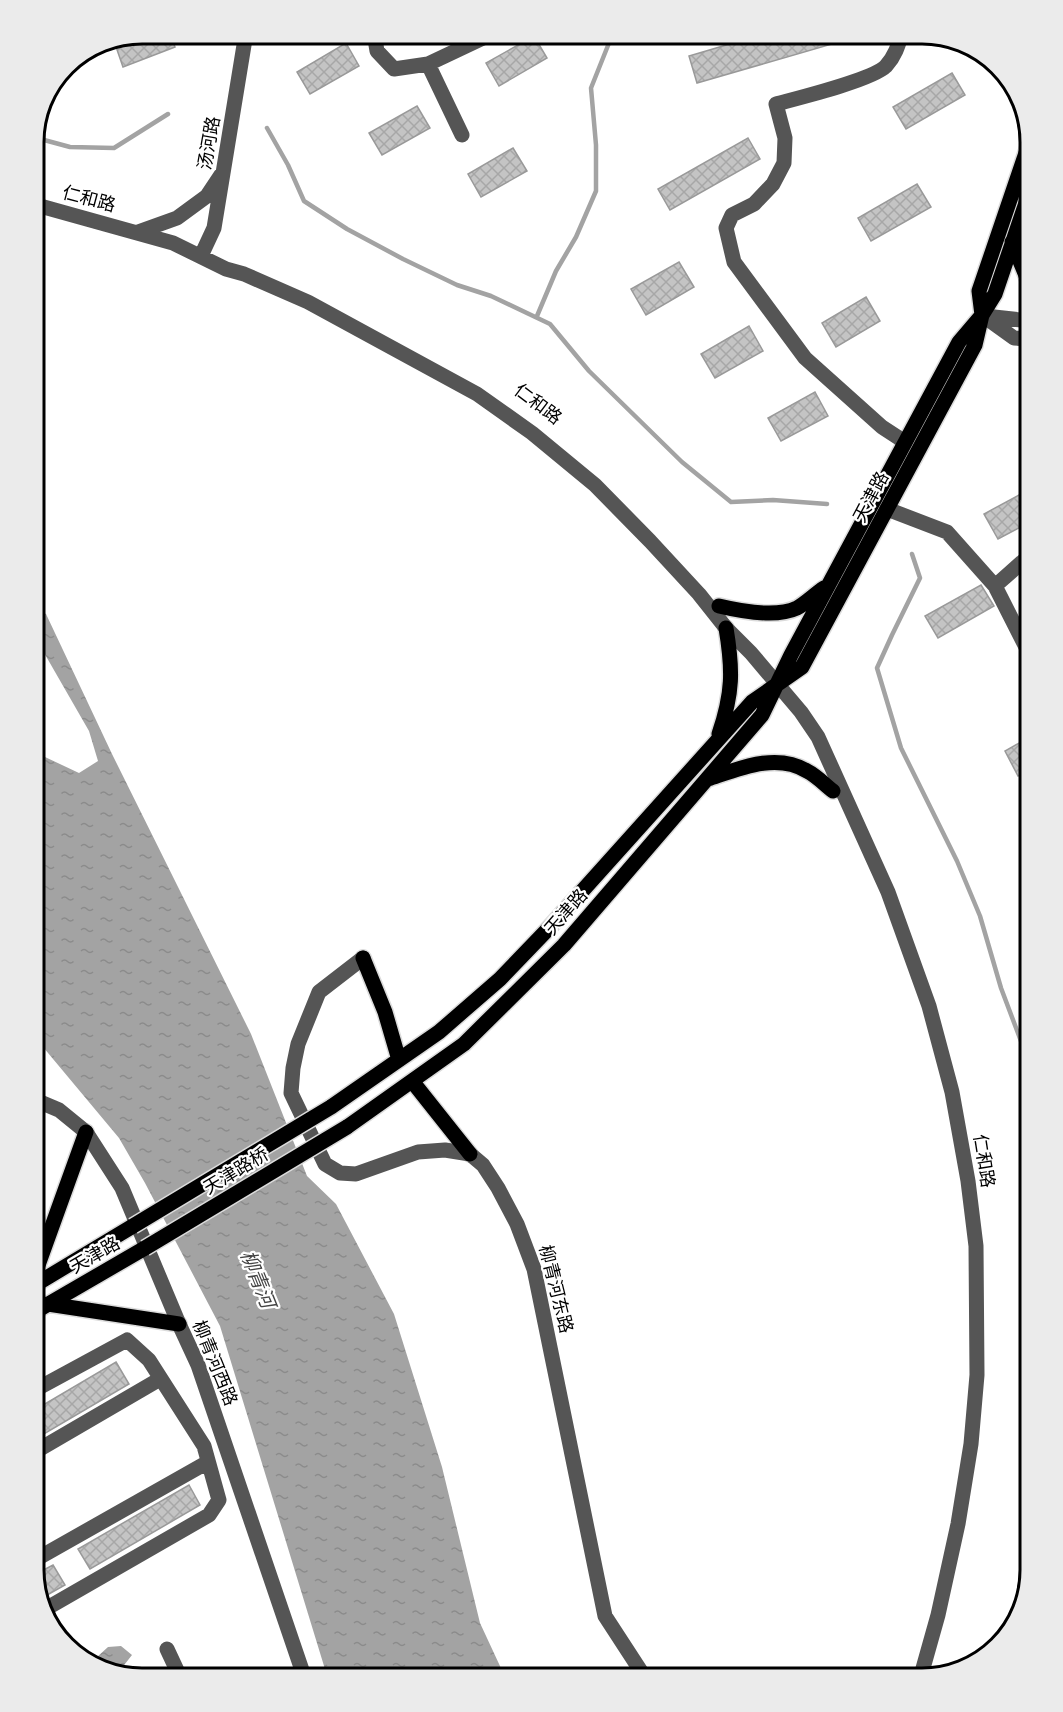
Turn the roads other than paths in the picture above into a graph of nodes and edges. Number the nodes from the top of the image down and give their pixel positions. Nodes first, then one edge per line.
1 (244, 44) edge
2 (376, 44) edge
3 (470, 44) edge
4 (899, 44) edge
5 (428, 64) junction
6 (462, 135) dead end
7 (224, 170) junction
8 (1019, 173) edge
9 (44, 207) edge
10 (44, 216) edge
11 (1019, 222) edge
12 (138, 232) junction
13 (1012, 242) junction
14 (201, 256) junction
15 (1019, 259) edge
16 (982, 315) junction
17 (1019, 320) edge
18 (1019, 338) edge
19 (905, 442) junction
20 (887, 509) junction
21 (1019, 565) edge
22 (828, 585) junction
23 (995, 586) junction
24 (718, 606) junction
25 (726, 628) junction
26 (1019, 633) edge
27 (777, 684) junction
28 (717, 741) junction
29 (705, 780) junction
30 (833, 791) junction
31 (363, 958) joint
32 (399, 1060) junction
33 (412, 1081) junction
34 (44, 1104) edge
35 (331, 1107) joint
36 (347, 1127) joint
37 (86, 1132) junction
38 (470, 1154) junction
39 (133, 1226) joint
40 (44, 1248) edge
41 (145, 1248) joint
42 (44, 1279) edge
43 (48, 1305) junction
44 (44, 1307) edge
45 (178, 1324) junction
46 (160, 1379) junction
47 (44, 1385) edge
48 (44, 1447) edge
49 (208, 1462) junction
50 (44, 1555) edge
51 (51, 1606) edge
52 (167, 1648) dead end
53 (176, 1668) edge
54 (301, 1668) edge
55 (639, 1668) edge
56 (915, 1668) edge
57 (923, 1668) edge

1 - 7 street, 汤河路
2 - 5 street
3 - 5 street
4 - 19 street
5 - 6 street
7 - 12 street
7 - 14 street, 汤河路
8 - 16 main road, 天津路
9 - 12 street, 仁和路
10 - 14 street, 仁和路
11 - 13 main road, 天津路
12 - 14 street, 仁和路
13 - 15 main road
13 - 16 main road, 天津路
14 - 24 street, 仁和路
14 - 25 street, 仁和路
16 - 17 street
16 - 18 street
16 - 19 main road, 天津路
16 - 20 main road, 天津路
19 - 22 main road, 天津路
20 - 23 street
20 - 27 main road, 天津路
21 - 23 street
22 - 24 main road
22 - 27 main road, 天津路
23 - 26 street
24 - 27 street, 仁和路
25 - 27 street, 仁和路
25 - 28 main road
27 - 28 main road, 天津路
27 - 29 main road, 天津路
27 - 30 street, 仁和路
27 - 57 street, 仁和路
28 - 32 main road, 天津路
29 - 30 main road
29 - 33 main road, 天津路
30 - 56 street, 仁和路
31 - 32 main road
31 - 38 street
32 - 35 main road, 天津路
33 - 36 main road, 天津路
33 - 38 main road
34 - 37 street, 柳青河西路
35 - 39 main road, 天津路桥, bridge
36 - 41 main road, 天津路桥, bridge
37 - 40 main road
37 - 45 street, 柳青河西路
38 - 55 street, 柳青河东路
39 - 42 main road, 天津路
41 - 43 main road, 天津路
43 - 44 main road, 天津路
43 - 45 main road
45 - 54 street, 柳青河西路
46 - 47 street
46 - 48 street
46 - 49 street
49 - 50 street
49 - 51 street
52 - 53 street

